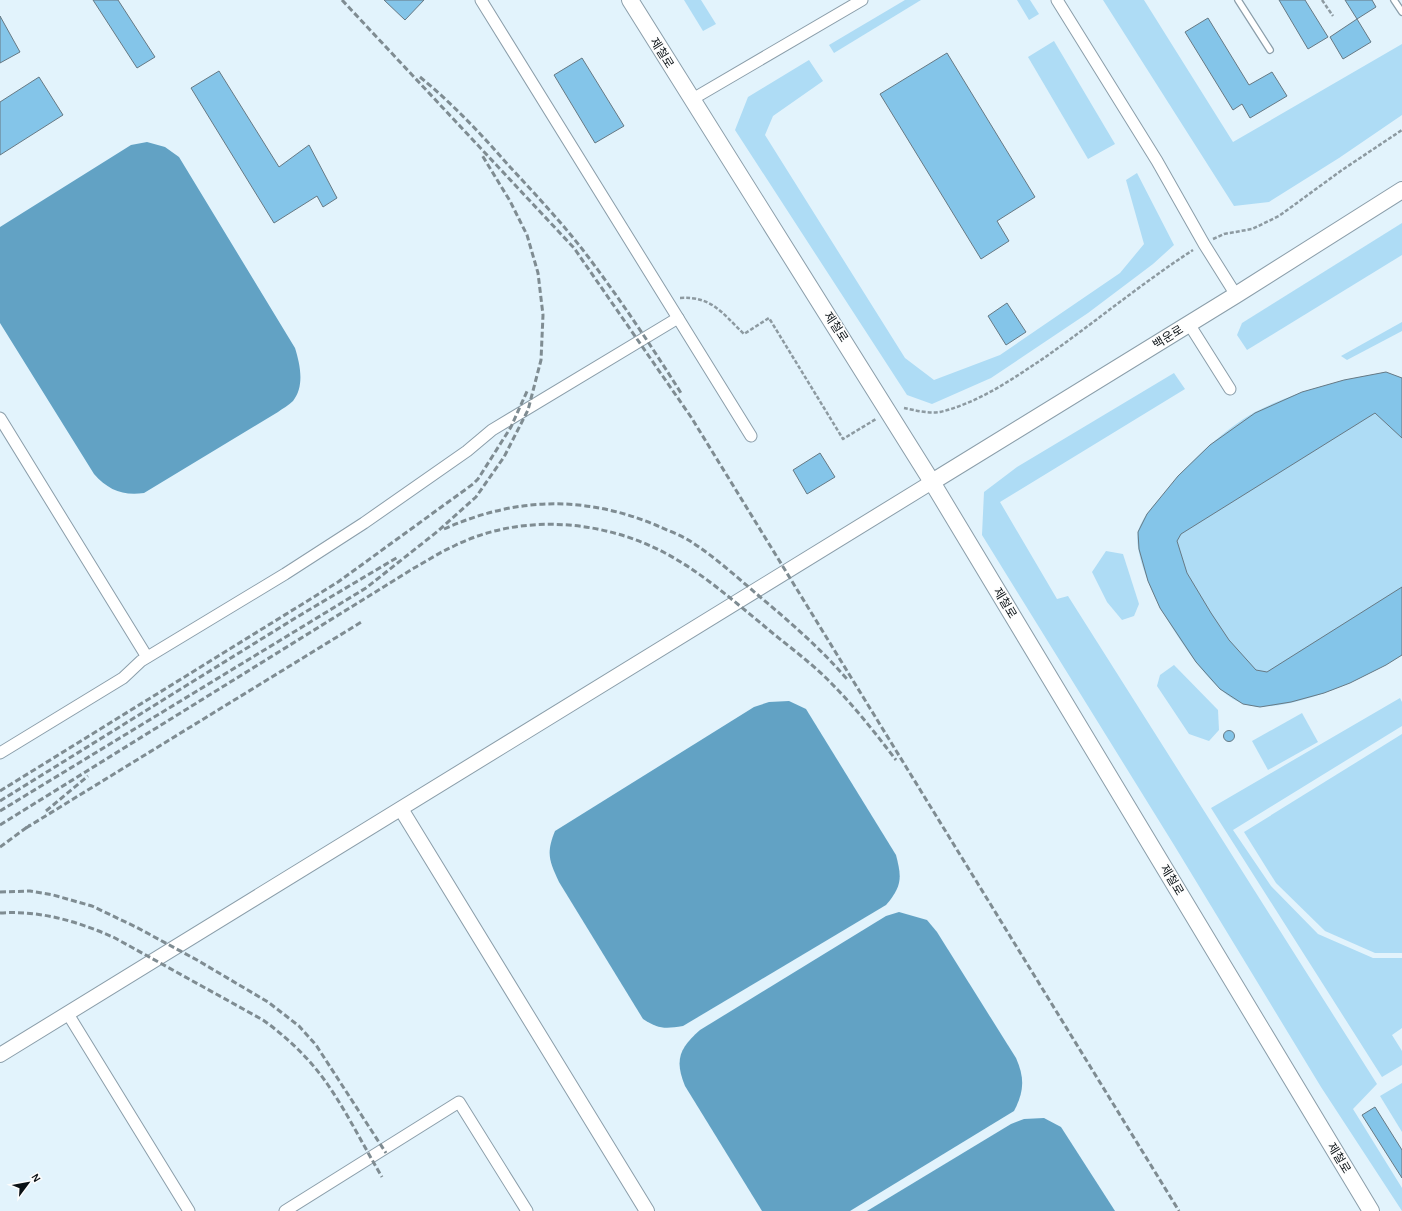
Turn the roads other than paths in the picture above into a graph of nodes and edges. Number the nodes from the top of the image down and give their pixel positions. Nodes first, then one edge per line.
1 (481, 0) edge
2 (630, 0) edge
3 (862, 0) edge
4 (1057, 0) edge
5 (1238, 0) edge
6 (1394, 0) edge
7 (1402, 12) edge
8 (1270, 50) dead end
9 (691, 100) junction
10 (1402, 190) edge
11 (1236, 295) junction
12 (678, 318) junction
13 (1189, 324) junction
14 (1230, 389) dead end
15 (0, 418) edge
16 (750, 436) dead end
17 (932, 482) junction
18 (147, 657) junction
19 (0, 753) edge
20 (401, 809) junction
21 (68, 1014) junction
22 (0, 1056) edge
23 (189, 1211) edge
24 (285, 1211) edge
25 (527, 1211) edge
26 (647, 1211) edge
27 (1372, 1211) edge

1 - 12 street
2 - 9 main road, 제철로
3 - 9 street
4 - 11 street
5 - 8 lane
6 - 7 lane
9 - 17 main road, 제철로
10 - 11 main road, 백운로
11 - 13 main road, 백운로
12 - 16 street
12 - 18 street
13 - 14 street
13 - 17 main road, 백운로
15 - 18 street
17 - 20 street
17 - 27 main road, 제철로
18 - 19 street
20 - 21 street
20 - 26 street
21 - 22 street
21 - 23 street
24 - 25 street

